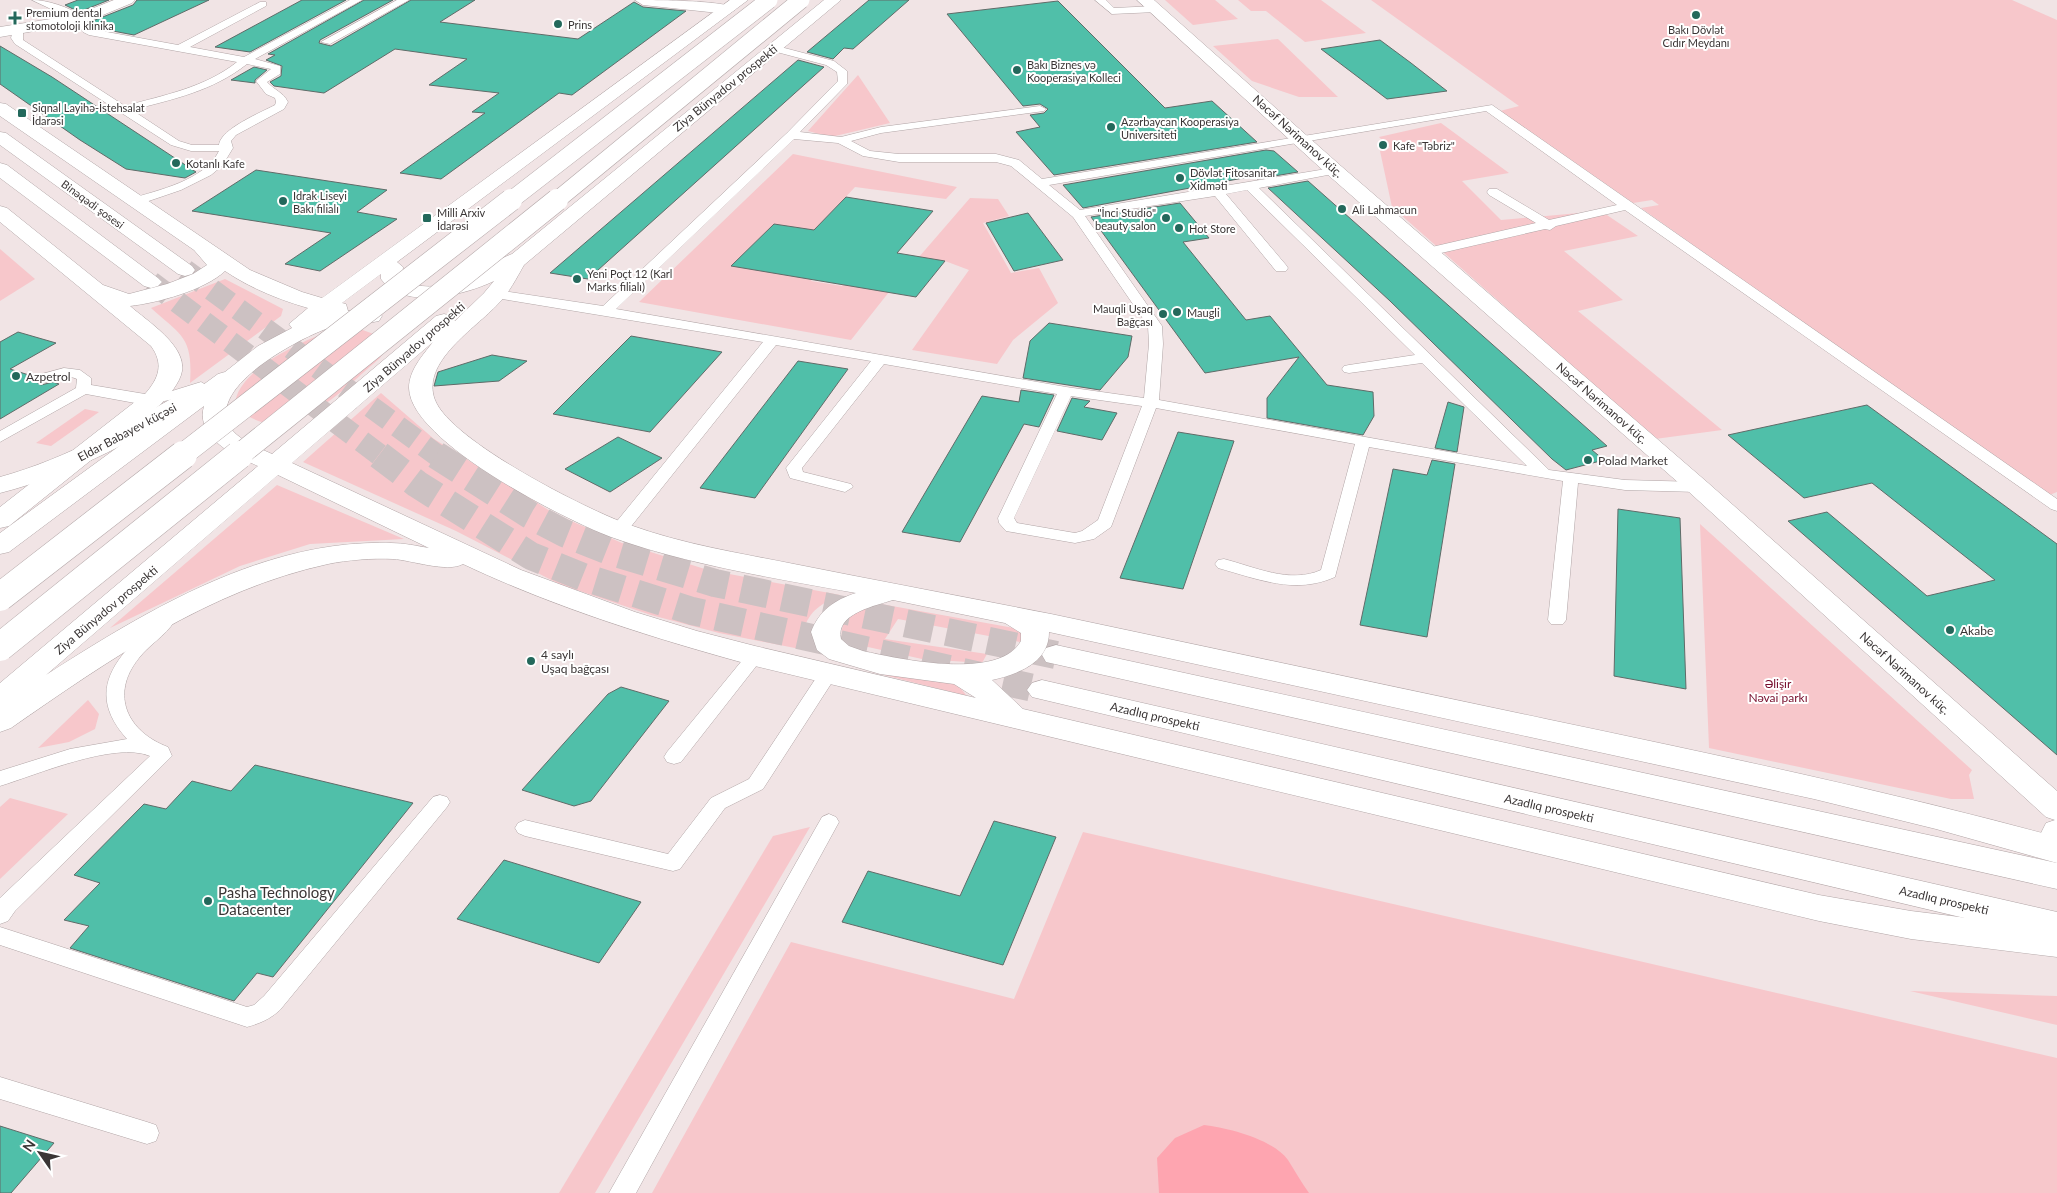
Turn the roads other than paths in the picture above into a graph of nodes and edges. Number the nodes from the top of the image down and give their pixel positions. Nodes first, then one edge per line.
1 (37, 0) edge
2 (66, 0) edge
3 (127, 0) edge
4 (357, 0) edge
5 (404, 0) edge
6 (643, 0) edge
7 (768, 0) edge
8 (801, 0) edge
9 (833, 0) edge
10 (1100, 0) edge
11 (661, 1) edge
12 (263, 4) dead end
13 (734, 4) edge
14 (1151, 5) edge
15 (51, 6) junction
16 (80, 19) junction
17 (18, 28) junction
18 (0, 30) edge
19 (326, 42) dead end
20 (773, 48) junction
21 (179, 49) junction
22 (246, 60) junction
23 (0, 108) edge
24 (125, 109) junction
25 (1040, 109) dead end
26 (791, 136) junction
27 (0, 137) edge
28 (841, 140) junction
29 (1303, 140) junction
30 (227, 148) junction
31 (0, 169) edge
32 (1334, 170) junction
33 (1039, 183) junction
34 (1250, 186) junction
35 (1218, 192) junction
36 (1493, 192) dead end
37 (134, 202) junction
38 (1627, 206) junction
39 (0, 212) edge
40 (1077, 214) junction
41 (1550, 226) junction
42 (423, 232) junction
43 (204, 248) junction
44 (1428, 252) junction
45 (518, 259) junction
46 (1281, 268) dead end
47 (185, 270) tunnel mouth
48 (151, 282) tunnel mouth
49 (93, 286) junction
50 (496, 294) junction
51 (324, 306) junction
52 (606, 311) junction
53 (370, 316) junction
54 (772, 340) junction
55 (880, 358) junction
56 (1426, 358) junction
57 (246, 364) junction
58 (1349, 369) dead end
59 (42, 379) dead end
60 (374, 382) junction
61 (83, 390) junction
62 (1066, 391) junction
63 (153, 399) junction
64 (1151, 404) junction
65 (338, 413) junction
66 (214, 420) junction
67 (0, 437) edge
68 (1363, 442) junction
69 (75, 460) junction
70 (276, 465) junction
71 (1544, 474) junction
72 (1571, 478) junction
73 (0, 485) edge
74 (845, 487) dead end
75 (1698, 487) junction
76 (2057, 506) edge
77 (0, 520) edge
78 (619, 530) junction
79 (0, 546) edge
80 (1224, 564) dead end
81 (512, 576) junction
82 (891, 592) junction
83 (0, 597) edge
84 (180, 608) junction
85 (1013, 615) junction
86 (1557, 620) dead end
87 (0, 648) edge
88 (1056, 655) tunnel mouth
89 (755, 656) junction
90 (840, 666) junction
91 (959, 675) junction
92 (1042, 690) tunnel mouth
93 (0, 699) edge
94 (1014, 716) junction
95 (0, 721) edge
96 (144, 746) junction
97 (674, 757) dead end
98 (0, 780) edge
99 (2051, 797) edge
100 (440, 802) dead end
101 (829, 822) dead end
102 (525, 828) dead end
103 (2055, 851) edge
104 (0, 915) edge
105 (2057, 926) edge
106 (0, 936) edge
107 (2057, 942) edge
108 (0, 1088) edge
109 (147, 1133) dead end
110 (622, 1193) edge

1 - 15 lane
2 - 15 lane
3 - 16 main road
4 - 22 lane
5 - 19 lane
6 - 11 main road
7 - 83 main road, bridge
8 - 87 main road, Ziya Bünyadov prospekti, bridge
9 - 20 main road, Ziya Bünyadov prospekti
10 - 14 lane
11 - 13 main road
12 - 21 lane
13 - 42 main road
14 - 29 main road, Nəcəf Nərimanov küç.
15 - 16 lane
16 - 17 main road
16 - 21 lane
17 - 18 main road
17 - 24 lane
20 - 26 lane
20 - 45 main road, Ziya Bünyadov prospekti
21 - 22 lane
22 - 24 lane
22 - 30 lane
23 - 37 main road
24 - 30 lane
25 - 28 lane
26 - 28 lane
26 - 52 lane
27 - 47 main road, Binəqədi şosesi
28 - 33 lane
29 - 32 main road, Nəcəf Nərimanov küç.
29 - 33 lane
29 - 38 lane
30 - 37 lane
31 - 48 main road
32 - 34 lane
32 - 44 main road, Nəcəf Nərimanov küç.
33 - 40 lane
34 - 35 lane
34 - 56 lane
35 - 40 lane
35 - 46 lane
36 - 41 lane
37 - 43 main road
38 - 41 lane
38 - 76 lane
39 - 49 main road
40 - 64 lane
41 - 44 lane
42 - 45 main road
42 - 51 main road
43 - 49 main road
43 - 51 main road
44 - 75 main road, Nəcəf Nərimanov küç.
45 - 50 main road
45 - 60 main road, Ziya Bünyadov prospekti
49 - 63 main road
50 - 52 lane
50 - 78 main road
51 - 53 main road
51 - 57 main road
52 - 54 lane
53 - 57 main road
53 - 60 main road
54 - 55 lane
54 - 78 lane
55 - 62 lane
55 - 74 lane
56 - 58 lane
56 - 71 lane
57 - 63 lane
57 - 66 main road
57 - 69 main road, Eldar Babayev küçəsi
57 - 79 main road
59 - 61 lane
60 - 65 main road, Ziya Bünyadov prospekti
61 - 63 lane
61 - 67 lane
62 - 64 lane
62 - 64 lane
63 - 69 main road
64 - 68 lane
65 - 66 main road
65 - 70 main road, Ziya Bünyadov prospekti
66 - 70 main road
68 - 71 lane
68 - 80 lane
69 - 73 main road, Eldar Babayev küçəsi
69 - 77 main road
70 - 81 main road
70 - 93 main road, Ziya Bünyadov prospekti
71 - 72 lane
72 - 75 lane
72 - 86 lane
75 - 99 main road, Nəcəf Nərimanov küç.
78 - 82 main road
81 - 84 main road
81 - 89 main road
82 - 85 main road
82 - 90 main road
84 - 95 main road
84 - 96 lane
85 - 91 main road
85 - 103 main road
88 - 103 main road
89 - 90 main road
89 - 97 lane
90 - 91 main road
90 - 94 main road
90 - 102 lane
91 - 94 main road
92 - 105 main road, Azadlıq prospekti
94 - 107 main road
96 - 98 lane
96 - 104 lane
100 - 106 lane
101 - 110 lane
108 - 109 lane

